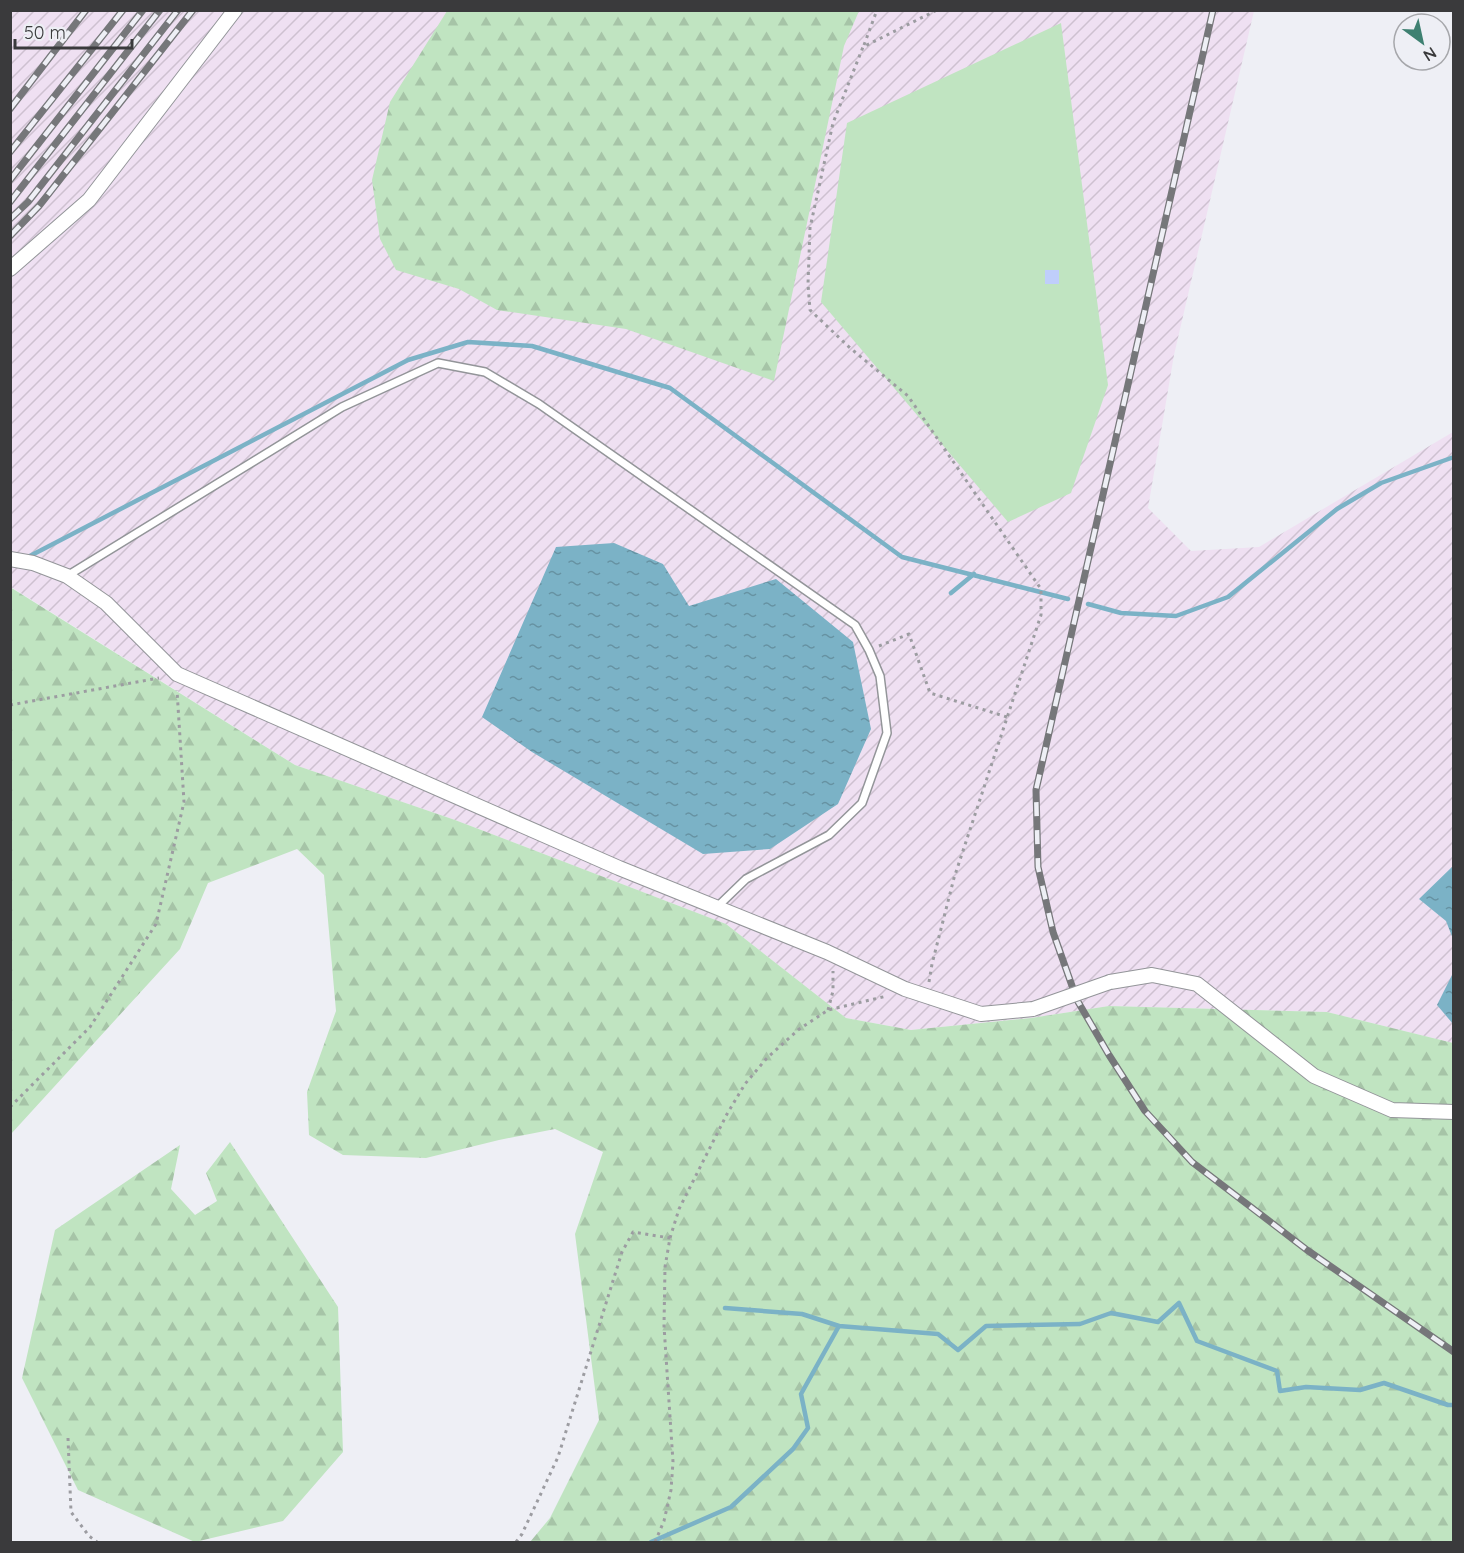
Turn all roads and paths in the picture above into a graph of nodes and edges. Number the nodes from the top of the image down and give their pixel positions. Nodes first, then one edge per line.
1 (235, 10) edge
2 (877, 10) edge
3 (937, 10) edge
4 (863, 46) junction
5 (10, 269) edge
6 (10, 559) edge
7 (67, 576) junction
8 (869, 650) junction
9 (177, 674) junction
10 (10, 705) edge
11 (1008, 717) junction
12 (716, 908) junction
13 (827, 952) junction
14 (905, 989) junction
15 (927, 996) junction
16 (828, 1010) junction
17 (10, 1107) edge
18 (1454, 1112) edge
19 (670, 1238) junction
20 (68, 1438) dead end
21 (97, 1542) edge
22 (516, 1542) edge
23 (655, 1542) edge

1 - 5 street
2 - 4 path
3 - 4 path
4 - 11 path
6 - 7 street
7 - 8 lane
7 - 9 street
8 - 11 path
8 - 12 lane
9 - 10 path
9 - 12 street
9 - 17 path
11 - 15 path
12 - 13 street
13 - 14 street
13 - 16 path
14 - 15 street
14 - 16 path
15 - 18 street, bridge
16 - 19 path
19 - 22 path
19 - 23 path
20 - 21 path

